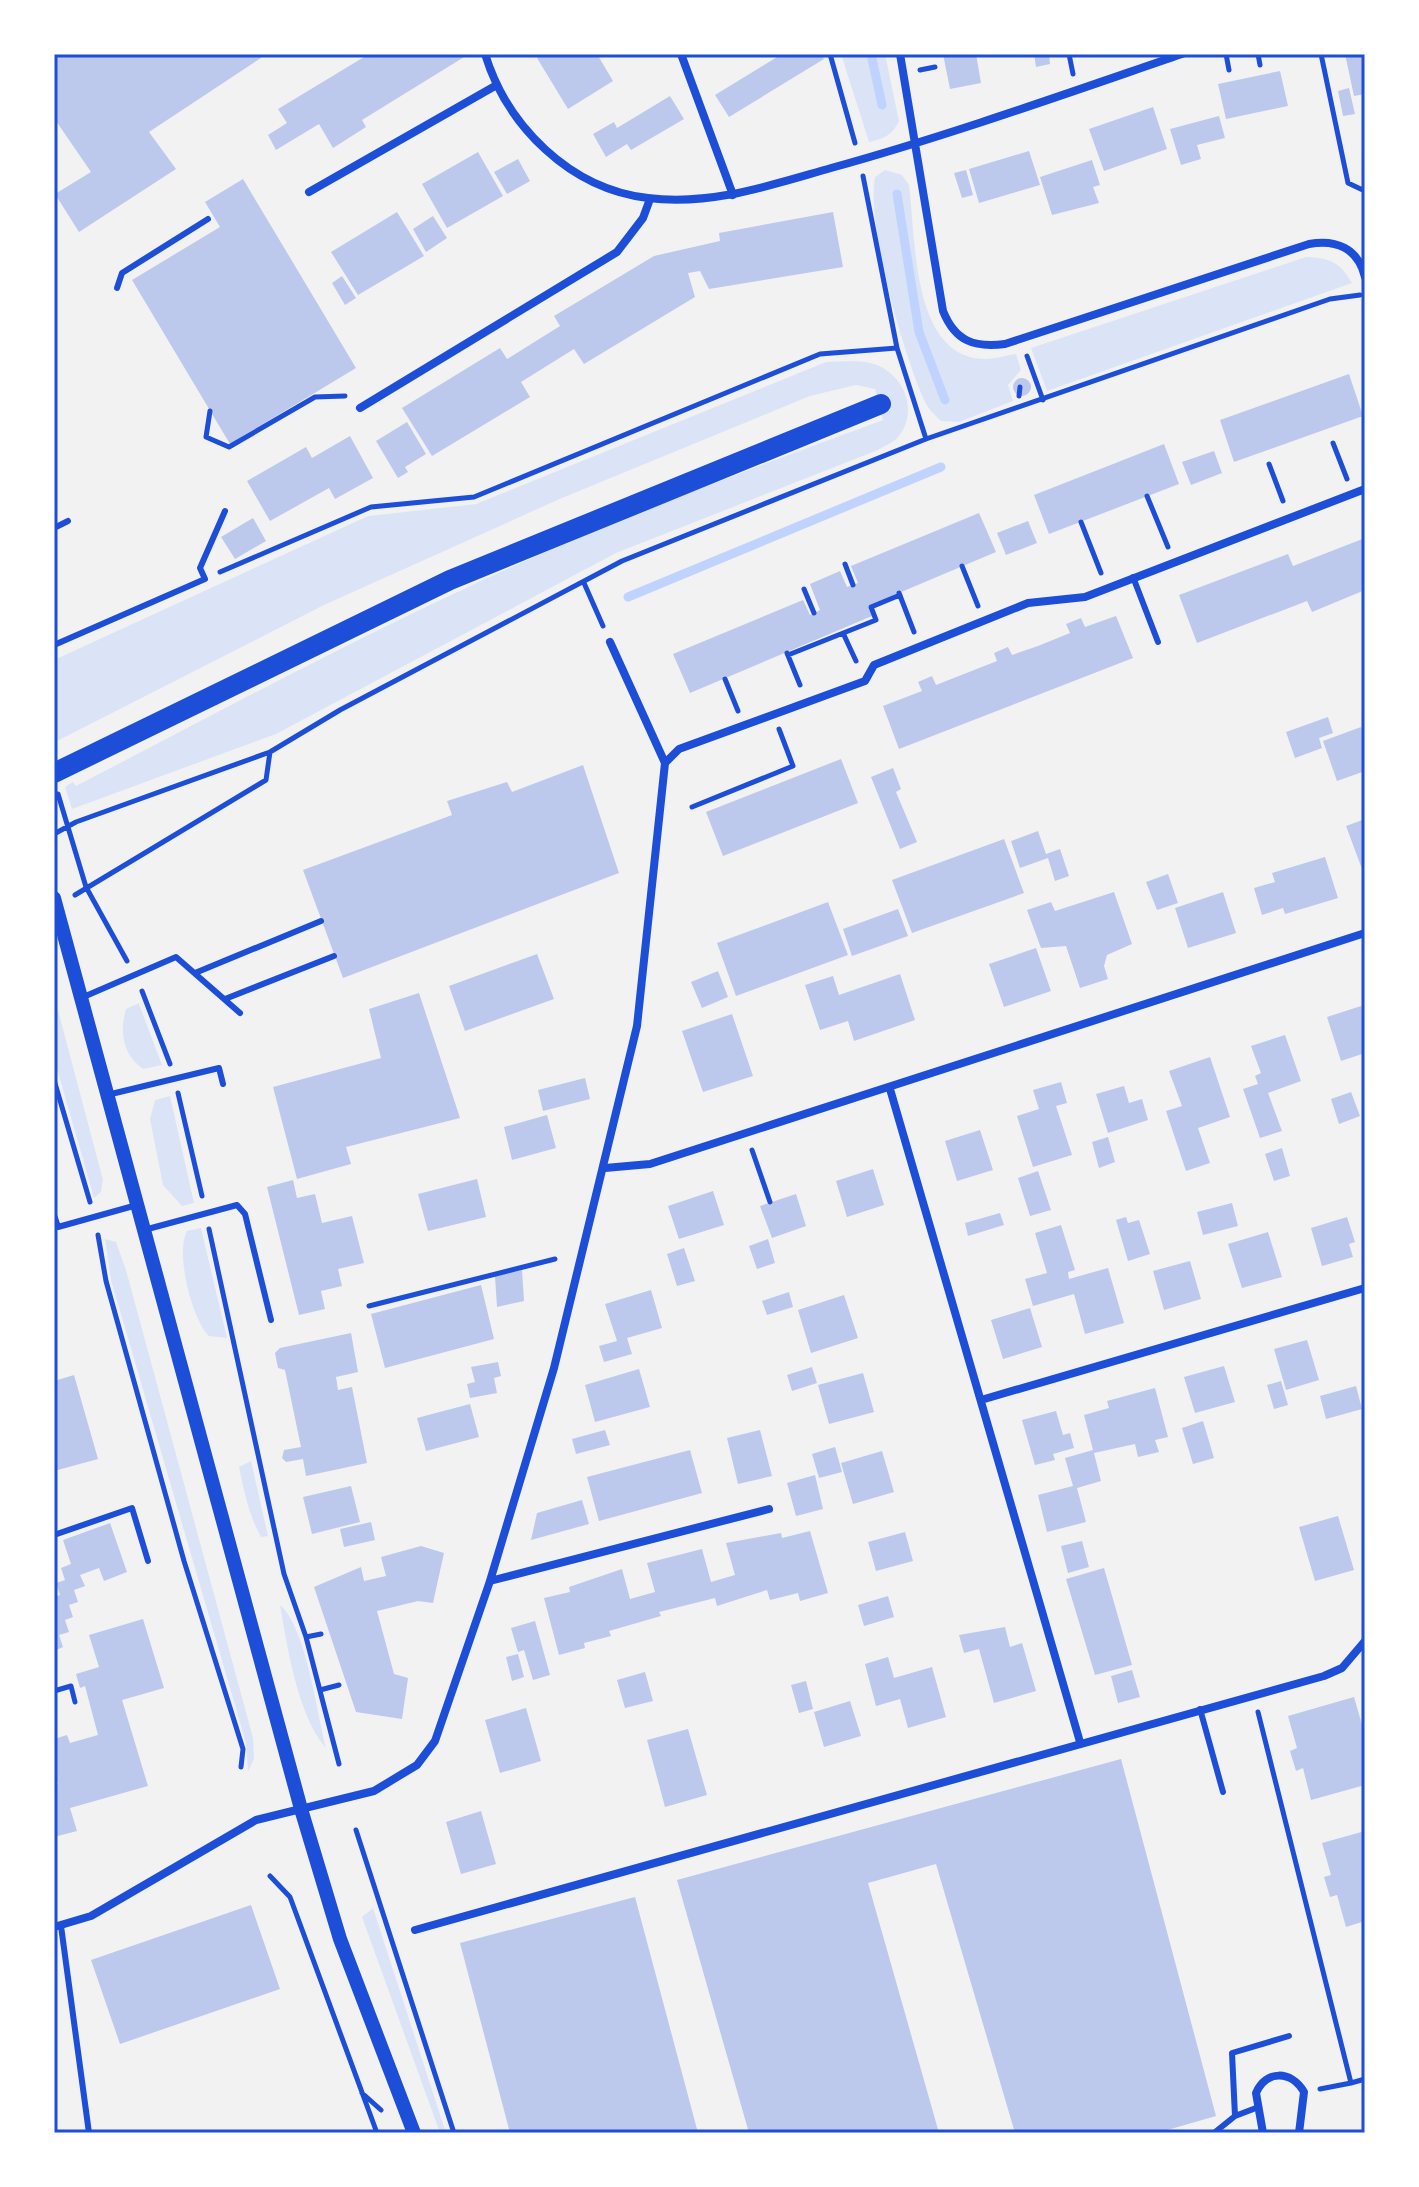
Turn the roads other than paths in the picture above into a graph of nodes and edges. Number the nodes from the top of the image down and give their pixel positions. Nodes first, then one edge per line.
1 (485, 54) edge
2 (681, 54) edge
3 (900, 54) edge
4 (1182, 54) edge
5 (495, 86) junction
6 (917, 145) junction
7 (309, 192) dead end
8 (733, 195) junction
9 (650, 199) junction
10 (208, 219) dead end
11 (1365, 277) edge
12 (117, 288) dead end
13 (881, 404) dead end
14 (360, 408) dead end
15 (1365, 489) edge
16 (225, 511) dead end
17 (68, 521) dead end
18 (54, 528) edge
19 (1133, 577) junction
20 (610, 642) road end
21 (1158, 642) dead end
22 (54, 645) edge
23 (665, 763) junction
24 (54, 773) edge
25 (54, 898) edge
26 (321, 921) dead end
27 (1365, 933) edge
28 (334, 956) dead end
29 (195, 973) junction
30 (81, 998) junction
31 (225, 999) junction
32 (240, 1013) dead end
33 (223, 1084) dead end
34 (890, 1089) junction
35 (107, 1095) junction
36 (605, 1168) junction
37 (137, 1205) junction
38 (54, 1215) edge
39 (144, 1230) junction
40 (1365, 1288) edge
41 (271, 1320) dead end
42 (981, 1400) junction
43 (769, 1509) dead end
44 (54, 1535) edge
45 (148, 1561) dead end
46 (490, 1581) junction
47 (1365, 1641) edge
48 (1200, 1709) junction
49 (1080, 1742) junction
50 (1223, 1792) dead end
51 (301, 1809) junction
52 (57, 1926) edge
53 (415, 1930) dead end
54 (1289, 2036) dead end
55 (1256, 2108) junction
56 (1235, 2116) junction
57 (89, 2133) edge
58 (414, 2133) edge
59 (1214, 2133) edge
60 (1263, 2133) edge
61 (1299, 2133) edge

1 - 5 street
2 - 8 street
3 - 6 street
4 - 6 street
5 - 7 street
5 - 9 street
6 - 8 street
6 - 11 street
8 - 9 street
9 - 14 street
10 - 12 lane
13 - 24 main road
15 - 19 street
16 - 22 lane
17 - 18 lane
19 - 21 lane
19 - 23 street
20 - 23 street
23 - 36 street
25 - 30 street
26 - 29 lane
27 - 34 street
28 - 31 lane
29 - 30 lane
29 - 31 lane
30 - 35 street
31 - 32 lane
33 - 35 lane
34 - 36 street
34 - 42 street
35 - 37 street
36 - 46 street
37 - 38 lane
37 - 39 street
39 - 41 lane
39 - 51 street
40 - 42 street
42 - 49 street
43 - 46 street
44 - 45 lane
46 - 51 street
47 - 48 street
48 - 49 street
48 - 50 lane
49 - 53 street
51 - 52 street
51 - 58 street
52 - 57 lane
54 - 56 lane
55 - 56 lane
55 - 60 street
55 - 61 street
56 - 59 lane

